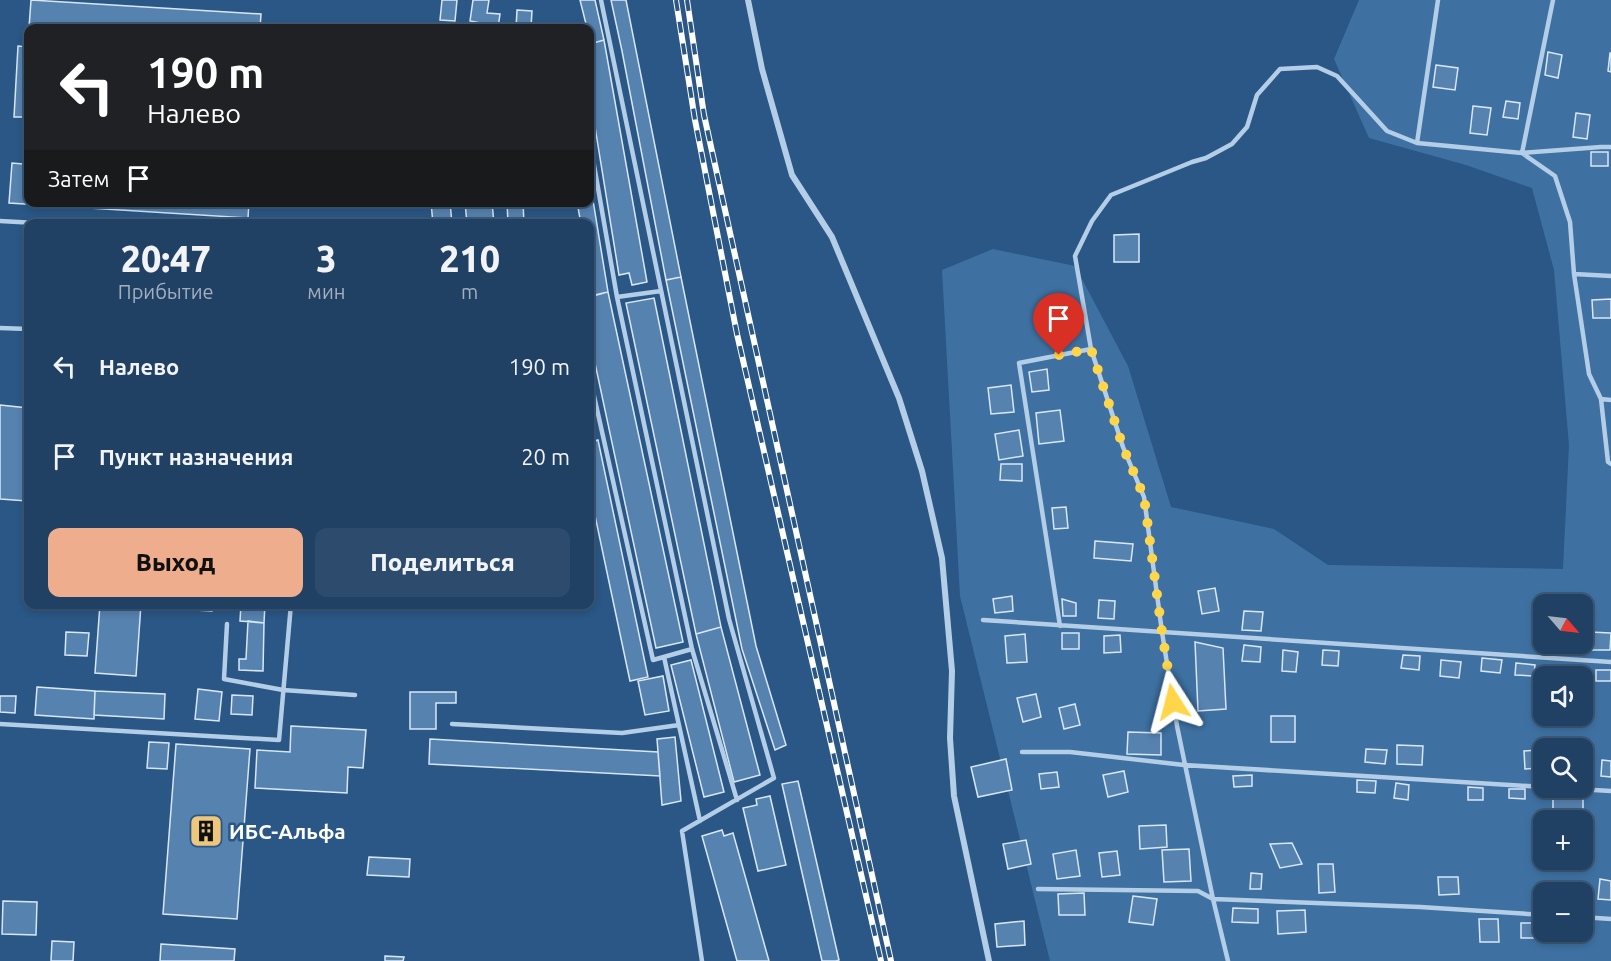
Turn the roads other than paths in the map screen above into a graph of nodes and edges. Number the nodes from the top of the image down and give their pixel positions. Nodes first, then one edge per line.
1 (601, 0) edge
2 (748, 0) edge
3 (1438, 0) edge
4 (1553, 0) edge
5 (1417, 142) junction
6 (1611, 147) edge
7 (1522, 153) junction
8 (594, 165) edge
9 (0, 221) edge
10 (24, 222) edge
11 (1574, 274) junction
12 (1611, 276) edge
13 (661, 291) junction
14 (617, 297) junction
15 (0, 328) edge
16 (24, 329) edge
17 (1091, 349) junction
18 (594, 396) edge
19 (1601, 399) junction
20 (1611, 400) edge
21 (1610, 463) edge
22 (291, 609) edge
23 (982, 620) dead end
24 (227, 624) dead end
25 (1060, 626) junction
26 (1162, 632) junction
27 (692, 649) junction
28 (664, 657) junction
29 (1611, 662) edge
30 (283, 690) junction
31 (355, 694) dead end
32 (0, 724) edge
33 (452, 724) dead end
34 (679, 725) junction
35 (1022, 752) dead end
36 (1184, 765) junction
37 (1533, 785) edge
38 (1593, 789) edge
39 (1611, 790) edge
40 (737, 800) junction
41 (700, 821) junction
42 (1038, 889) dead end
43 (1213, 899) junction
44 (1533, 914) edge
45 (1593, 918) edge
46 (1611, 919) edge
47 (702, 961) edge
48 (989, 961) edge
49 (1228, 961) edge

1 - 13 lane
2 - 48 street
3 - 5 lane
4 - 7 lane
5 - 7 lane
5 - 17 lane
6 - 7 lane
7 - 11 lane
8 - 14 lane
9 - 10 lane
11 - 12 lane
11 - 19 lane
13 - 14 lane
13 - 40 lane
14 - 27 lane
15 - 16 lane
17 - 25 lane
17 - 26 lane
18 - 28 lane
19 - 20 lane
19 - 21 lane
22 - 30 lane
23 - 25 lane
24 - 30 lane
25 - 26 lane
26 - 29 lane
26 - 36 lane
27 - 28 lane
27 - 40 lane
28 - 34 lane
30 - 31 lane
30 - 32 lane
33 - 34 lane
34 - 41 lane
35 - 36 lane
36 - 37 lane
36 - 43 lane
38 - 39 lane
40 - 41 lane
41 - 47 lane
42 - 43 lane
43 - 44 lane
43 - 49 lane
45 - 46 lane

